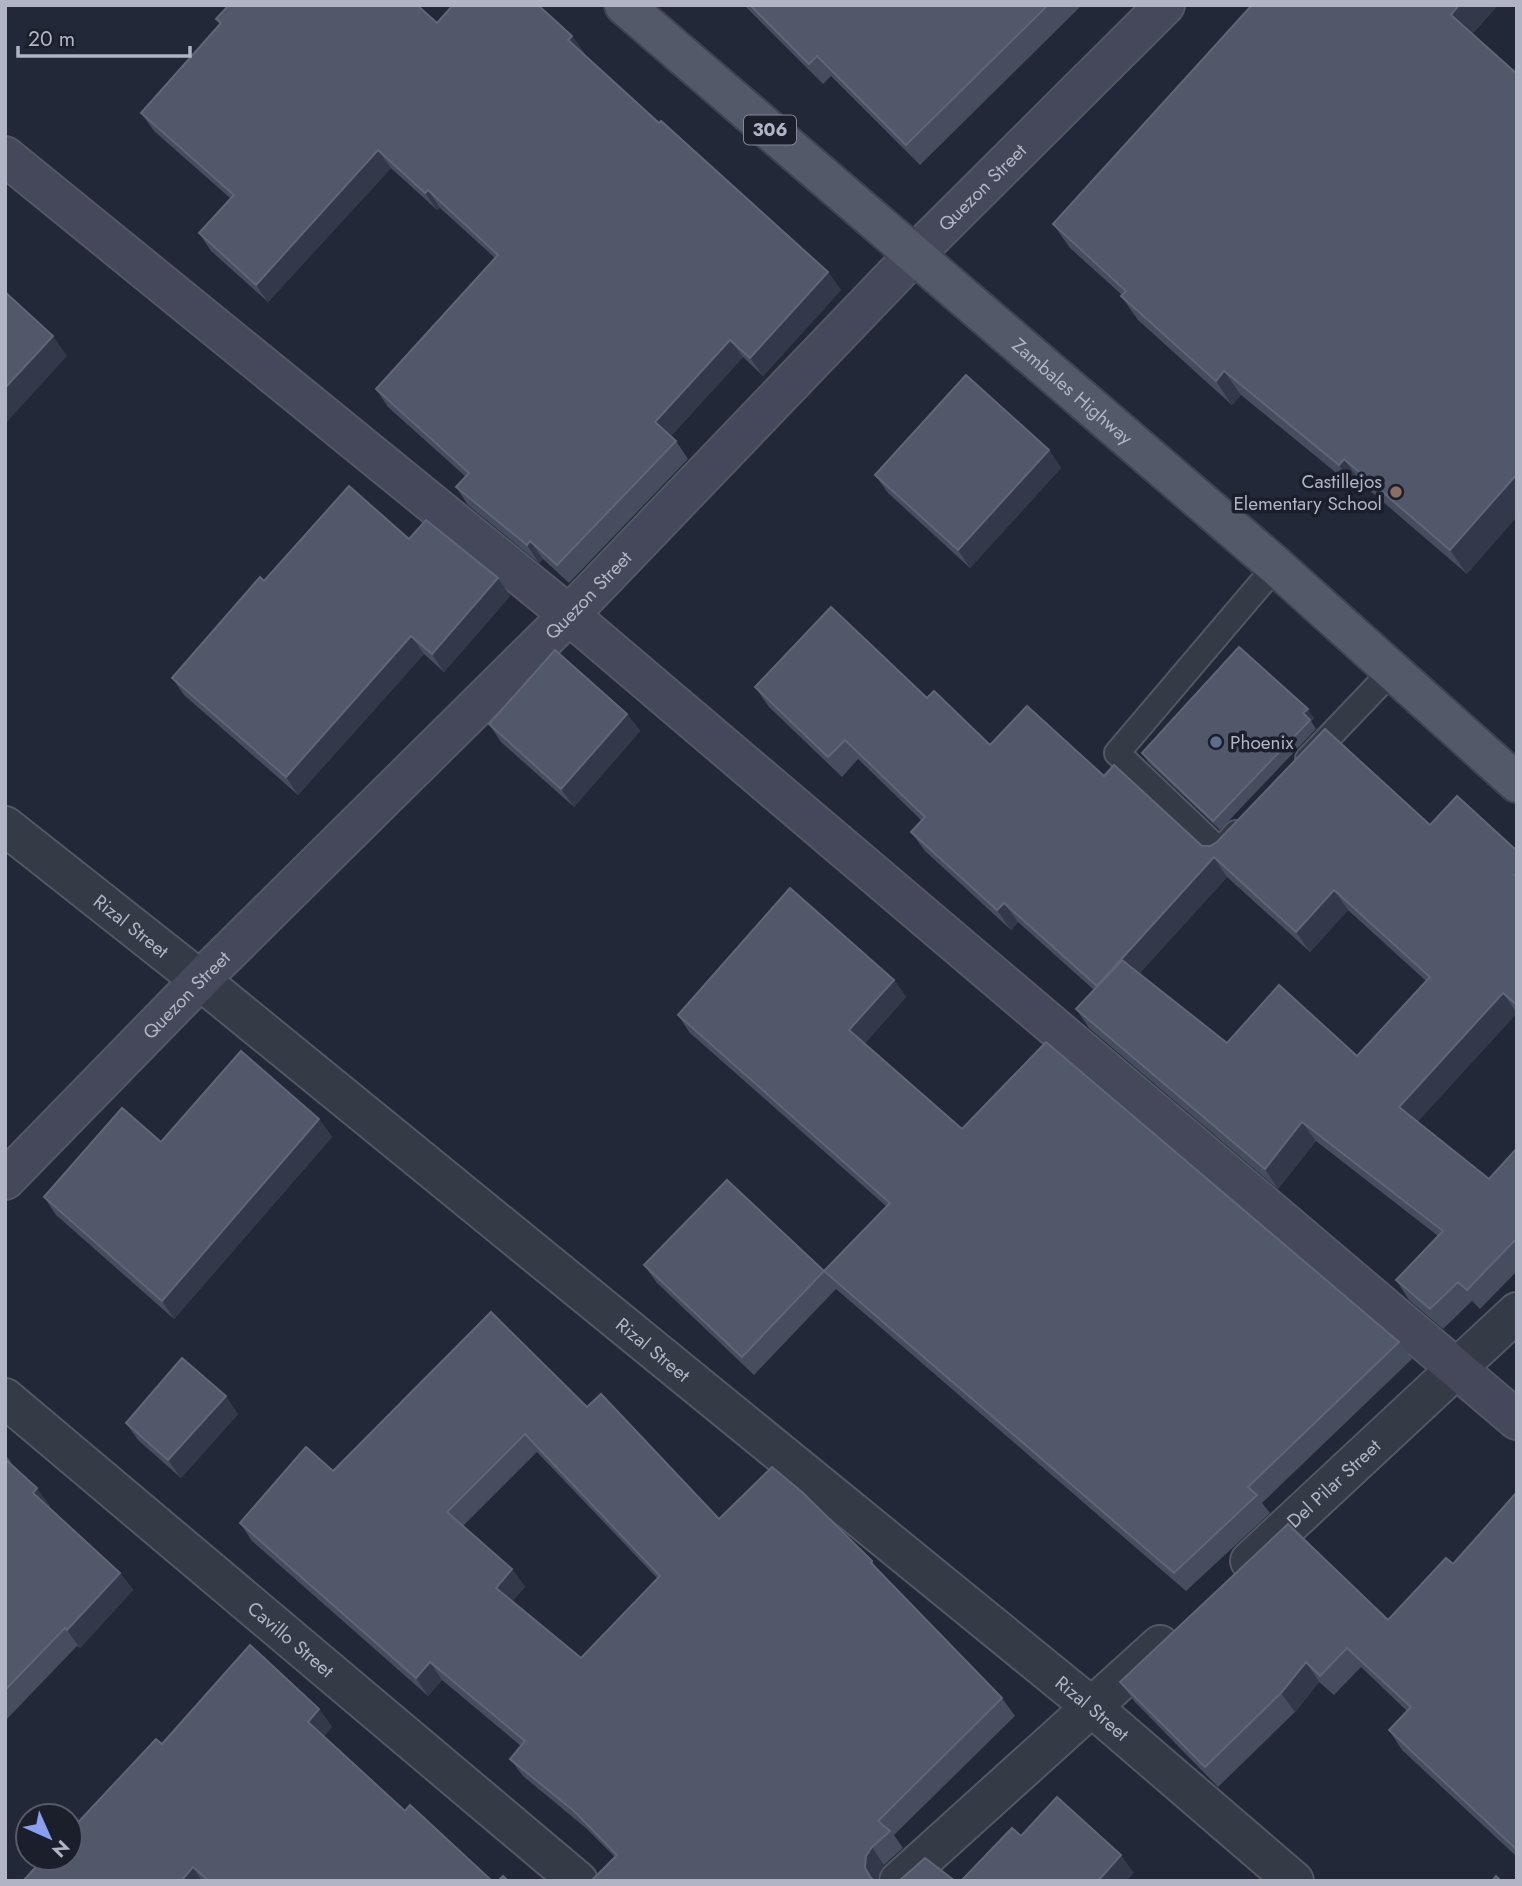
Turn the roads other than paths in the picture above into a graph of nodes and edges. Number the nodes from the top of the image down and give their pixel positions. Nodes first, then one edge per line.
1 (624, 5) edge
2 (1165, 5) edge
3 (5, 156) edge
4 (915, 254) junction
5 (1276, 566) junction
6 (569, 615) junction
7 (1392, 671) junction
8 (1296, 771) edge
9 (1516, 782) edge
10 (1248, 821) edge
11 (5, 826) edge
12 (200, 980) junction
13 (5, 1180) edge
14 (1517, 1312) edge
15 (1456, 1368) junction
16 (5, 1398) edge
17 (1517, 1420) edge
18 (1224, 1585) edge
19 (1184, 1623) edge
20 (1093, 1708) junction
21 (578, 1881) edge
22 (899, 1881) edge
23 (1294, 1881) edge

1 - 4 main road, Zambales Highway / 306
2 - 4 street, Quezon Street
3 - 6 street
4 - 5 main road, Zambales Highway / 306
4 - 6 street, Quezon Street
5 - 7 main road, Zambales Highway / 306
5 - 10 lane
6 - 12 street, Quezon Street
6 - 15 street
7 - 8 lane
7 - 9 main road, Zambales Highway / 306
11 - 12 street, Rizal Street
12 - 13 street, Quezon Street
12 - 20 street, Rizal Street
14 - 15 street, Del Pilar Street
15 - 17 street
15 - 18 street, Del Pilar Street
16 - 21 street, Cavillo Street
19 - 20 street
20 - 22 street
20 - 23 street, Rizal Street

